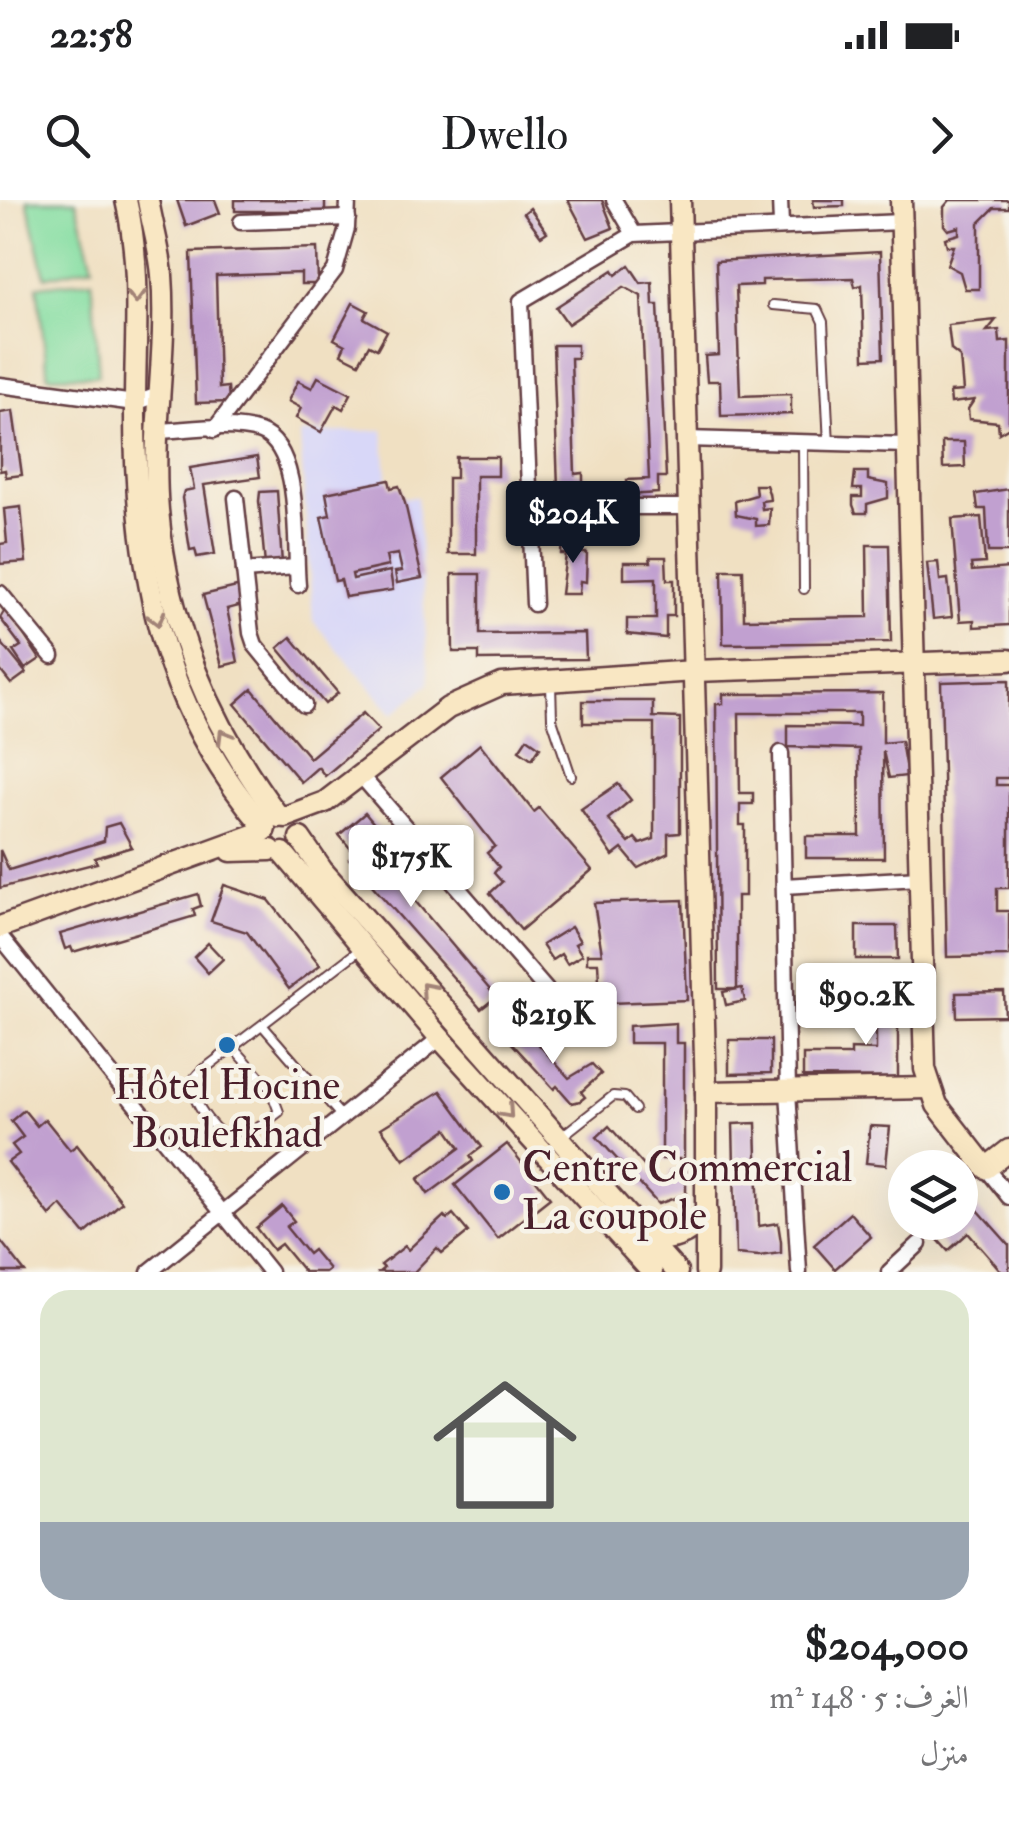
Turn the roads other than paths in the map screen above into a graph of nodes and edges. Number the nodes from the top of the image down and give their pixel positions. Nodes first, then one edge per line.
1 (126, 200) edge
2 (148, 200) edge
3 (348, 200) edge
4 (614, 200) edge
5 (680, 200) edge
6 (780, 200) edge
7 (900, 200) edge
8 (348, 218) junction
9 (241, 222) dead end
10 (901, 222) junction
11 (781, 226) junction
12 (681, 232) junction
13 (634, 234) junction
14 (774, 306) dead end
15 (0, 385) edge
16 (158, 395) junction
17 (135, 403) junction
18 (157, 430) junction
19 (214, 430) junction
20 (686, 439) junction
21 (802, 445) junction
22 (828, 445) junction
23 (906, 445) junction
24 (236, 498) dead end
25 (688, 507) junction
26 (530, 508) junction
27 (296, 567) junction
28 (244, 571) junction
29 (298, 585) dead end
30 (804, 589) dead end
31 (0, 594) edge
32 (534, 604) dead end
33 (52, 656) dead end
34 (1009, 660) edge
35 (912, 662) junction
36 (694, 671) junction
37 (550, 680) junction
38 (304, 705) dead end
39 (781, 753) dead end
40 (571, 776) dead end
41 (362, 777) junction
42 (239, 796) junction
43 (325, 802) junction
44 (274, 833) junction
45 (300, 837) junction
46 (214, 852) junction
47 (919, 878) junction
48 (784, 886) junction
49 (0, 927) edge
50 (0, 936) edge
51 (363, 947) junction
52 (263, 1026) junction
53 (581, 1030) dead end
54 (440, 1038) junction
55 (234, 1048) junction
56 (930, 1088) junction
57 (788, 1091) junction
58 (706, 1092) junction
59 (634, 1110) dead end
60 (342, 1118) junction
61 (559, 1139) junction
62 (1009, 1150) edge
63 (986, 1168) junction
64 (1009, 1196) edge
65 (706, 1213) junction
66 (223, 1214) junction
67 (646, 1238) junction
68 (919, 1244) dead end
69 (149, 1272) edge
70 (270, 1272) edge
71 (652, 1272) edge
72 (676, 1272) edge
73 (706, 1272) edge
74 (799, 1272) edge
75 (890, 1272) edge

1 -> 17 main road
2 - 16 main road
3 - 8 street
4 - 13 street
5 - 12 main road
6 - 11 street
7 - 10 main road
8 - 9 street
8 - 19 street
10 - 11 street
10 - 23 main road
11 - 12 street
12 - 13 street
12 - 20 main road
13 - 26 street
14 - 22 lane
15 - 17 street
16 - 17 street
16 - 18 main road
17 -> 42 main road
18 - 19 street
44 -> 18 main road
19 - 27 street
20 - 21 street
20 - 25 main road
21 - 22 street
21 - 30 lane
22 - 23 street
23 - 35 main road
24 - 28 street
25 - 26 street
25 - 36 main road
26 - 32 street
27 - 28 street
27 - 29 street
28 - 38 street
31 - 33 street
34 - 35 main road
35 - 36 main road
35 - 47 main road
36 - 37 main road
36 - 58 main road
37 - 40 lane
37 - 41 main road
39 - 48 street
41 - 43 main road
41 - 53 street
42 - 44 main road
42 - 46 main road
43 - 44 main road
43 - 45 main road
44 - 45 main road
44 - 46 main road
44 - 51 main road
61 -> 45 main road
46 - 49 main road
47 - 48 street
47 - 56 main road
48 - 57 street
50 - 66 street
51 - 52 lane
51 - 54 main road
52 - 55 lane
52 - 60 lane
54 - 60 street
54 -> 71 main road
55 - 55 lane
56 - 57 main road
56 - 63 main road
57 - 58 main road
57 - 74 street
58 - 65 main road
59 - 61 lane
60 - 66 street
61 - 67 main road
62 - 63 main road
63 - 64 street
65 - 67 main road
65 - 73 main road
66 - 69 street
66 - 70 street
67 - 72 main road
68 - 75 street

